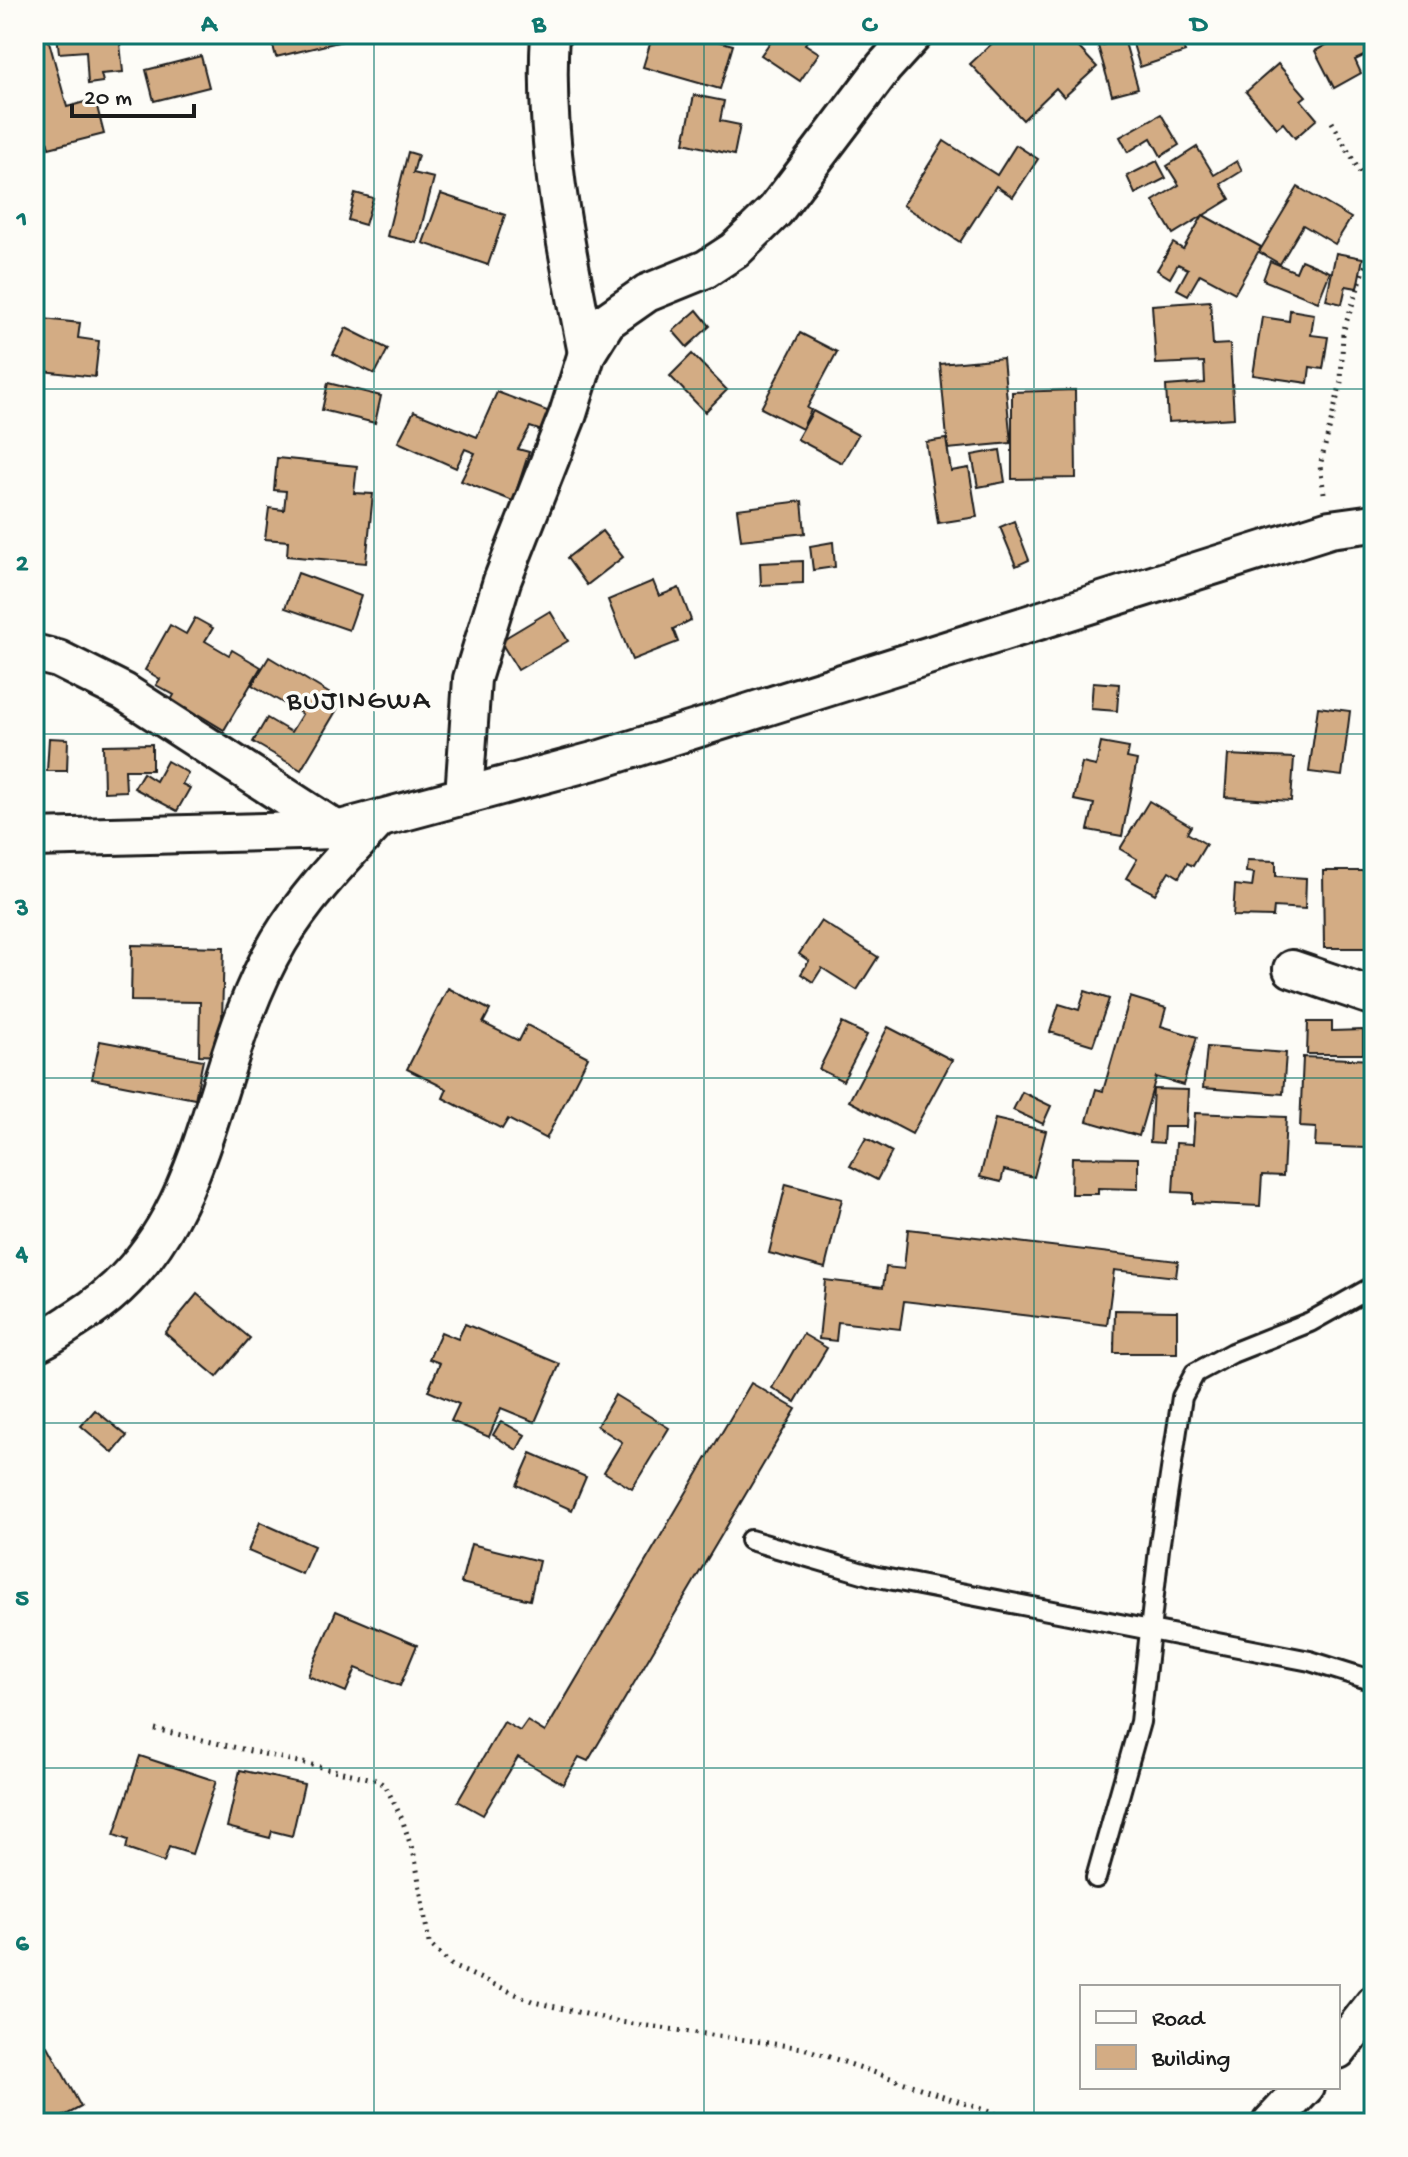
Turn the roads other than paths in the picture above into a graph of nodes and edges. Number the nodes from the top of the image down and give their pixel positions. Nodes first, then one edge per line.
1 (550, 34) edge
2 (914, 34) edge
3 (587, 353) junction
4 (1374, 523) edge
5 (34, 653) edge
6 (464, 796) junction
7 (379, 819) junction
8 (337, 830) junction
9 (34, 838) edge
10 (1292, 969) dead end
11 (1374, 997) edge
12 (1374, 1286) edge
13 (34, 1344) edge
14 (750, 1540) dead end
15 (1149, 1630) junction
16 (1374, 1681) edge
17 (1096, 1878) dead end
18 (1374, 2004) edge
19 (1340, 2047) edge
20 (1303, 2089) edge
21 (1271, 2123) edge

1 - 3 street
2 - 3 street
3 - 6 street
4 - 6 street
5 - 8 street
6 - 7 street
7 - 8 street
7 - 13 street
8 - 9 street
10 - 11 street
12 - 15 lane
14 - 15 lane
15 - 16 lane
15 - 17 lane
18 - 19 street
20 - 21 street

